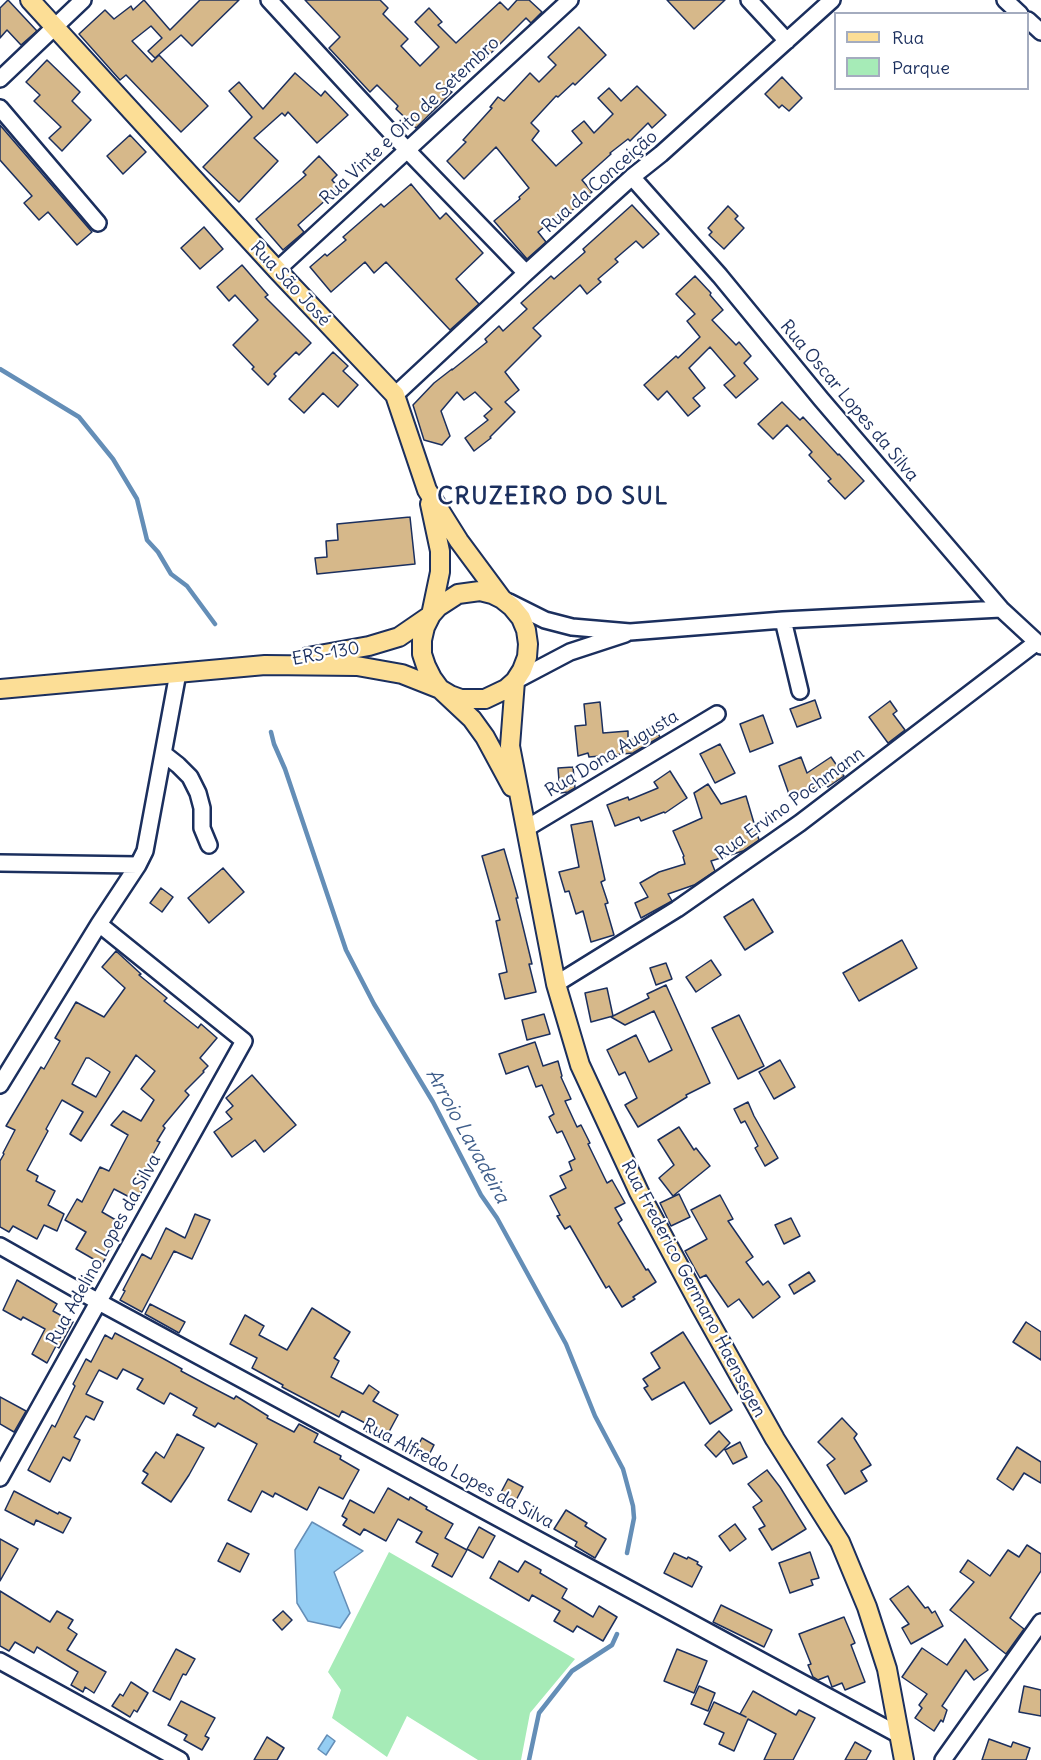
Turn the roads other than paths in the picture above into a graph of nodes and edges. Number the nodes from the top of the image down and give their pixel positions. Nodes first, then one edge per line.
1 (30, 0) edge
2 (83, 0) edge
3 (269, 0) edge
4 (570, 0) edge
5 (749, 0) edge
6 (832, 0) edge
7 (1005, 0) edge
8 (1018, 12) edge
9 (1029, 21) edge
10 (55, 27) junction
11 (1041, 32) edge
12 (787, 41) junction
13 (0, 79) edge
14 (0, 108) edge
15 (408, 151) junction
16 (632, 177) junction
17 (98, 223) dead end
18 (277, 270) junction
19 (526, 273) junction
20 (395, 394) junction
21 (427, 490) junction
22 (502, 599) junction
23 (1001, 609) junction
24 (431, 615) junction
25 (783, 620) junction
26 (630, 632) junction
27 (1039, 644) edge
28 (265, 665) junction
29 (178, 673) junction
30 (515, 681) junction
31 (440, 688) junction
32 (0, 689) edge
33 (800, 691) dead end
34 (717, 714) dead end
35 (164, 754) junction
36 (520, 802) junction
37 (527, 828) junction
38 (209, 845) dead end
39 (0, 863) edge
40 (138, 865) junction
41 (99, 924) junction
42 (556, 984) junction
43 (0, 1085) edge
44 (0, 1246) edge
45 (97, 1301) junction
46 (0, 1478) edge
47 (1041, 1622) edge
48 (0, 1661) edge
49 (899, 1735) junction
50 (180, 1760) edge
51 (904, 1760) edge
52 (943, 1760) edge

1 - 10 main road, Rua São José
2 - 10 street
3 - 15 street
4 - 15 street, Rua Vinte e Oito de Setembro
5 - 12 street
6 - 12 street, Rua da Conceição
7 - 8 street
9 - 11 street
10 - 13 street
10 - 18 main road, Rua São José
12 - 16 street, Rua da Conceição
14 - 17 street
15 - 18 street, Rua Vinte e Oito de Setembro
15 - 19 street
16 - 19 street, Rua da Conceição
16 - 23 street, Rua Oscar Lopes da Silva
18 - 20 main road, Rua São José
19 - 20 street, Rua da Conceição
20 - 21 main road, Rua São José
21 - 22 main road, Rua São José
21 - 24 main road
22 - 24 main road
22 - 26 street
22 - 30 main road
23 - 25 street
23 - 27 street, Rua Oscar Lopes da Silva
24 - 28 main road, ERS-130
24 - 31 main road
25 - 26 street
25 - 33 street
26 - 30 street
27 - 42 street, Rua Ervino Pochmann
28 - 29 main road
28 - 31 main road, ERS-130
29 - 32 main road
29 - 35 street
30 - 31 main road
30 - 36 main road
31 - 36 main road
34 - 37 street, Rua Dona Augusta
35 - 38 street
35 - 40 street
36 - 37 main road, Rua Frederico Germano Haenssgen
37 - 42 main road, Rua Frederico Germano Haenssgen
39 - 40 street
40 - 41 street
41 - 43 street
41 - 45 street, Rua Adelino Lopes da Silva
42 - 49 main road, Rua Frederico Germano Haenssgen
44 - 45 street, Rua Alfredo Lopes da Silva
45 - 46 street, Rua Adelino Lopes da Silva
45 - 49 street, Rua Alfredo Lopes da Silva
47 - 52 street
48 - 50 street
49 - 51 main road, Rua Frederico Germano Haenssgen

